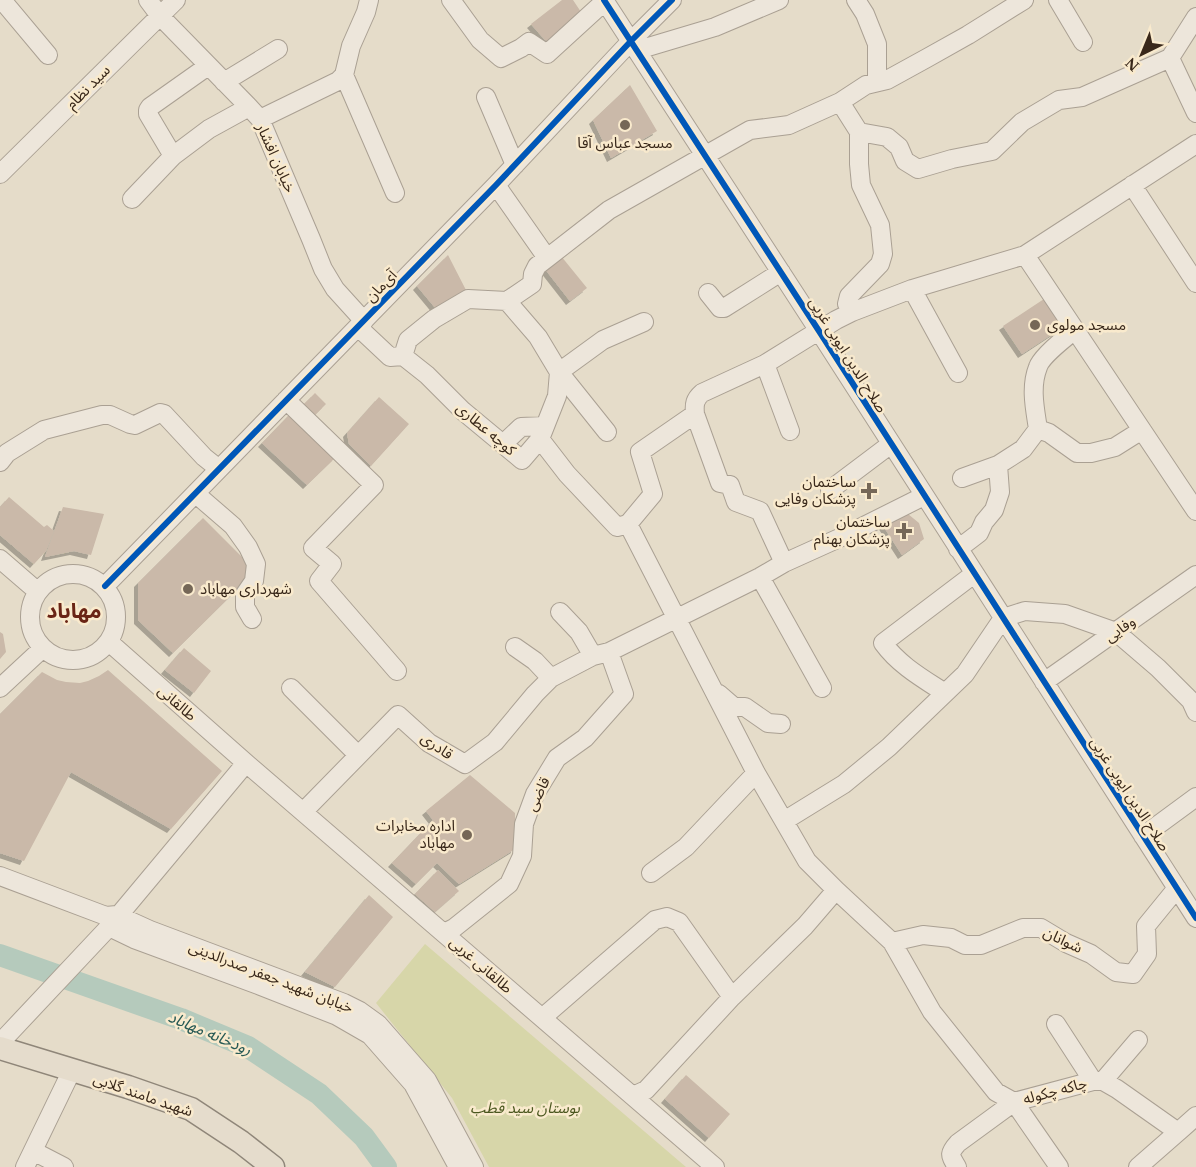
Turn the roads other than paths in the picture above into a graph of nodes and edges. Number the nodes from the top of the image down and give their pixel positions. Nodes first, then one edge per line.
1 (2, 0) edge
2 (148, 0) edge
3 (176, 0) edge
4 (369, 0) edge
5 (451, 0) edge
6 (672, 0) edge
7 (779, 0) edge
8 (856, 0) edge
9 (1024, 0) edge
10 (1058, 0) edge
11 (604, 1) edge
12 (159, 16) junction
13 (1196, 16) edge
14 (1083, 42) dead end
15 (634, 45) junction
16 (278, 49) dead end
17 (48, 55) dead end
18 (1170, 58) junction
19 (208, 66) junction
20 (344, 75) junction
21 (224, 82) junction
22 (877, 82) junction
23 (486, 98) dead end
24 (840, 102) junction
25 (1196, 112) edge
26 (254, 113) junction
27 (859, 132) junction
28 (1196, 144) edge
29 (705, 154) junction
30 (172, 156) junction
31 (515, 165) junction
32 (0, 174) edge
33 (495, 185) junction
34 (1132, 185) junction
35 (395, 193) dead end
36 (132, 199) dead end
37 (1025, 255) junction
38 (548, 258) junction
39 (782, 272) junction
40 (1196, 283) edge
41 (912, 289) junction
42 (708, 293) dead end
43 (507, 301) junction
44 (852, 312) junction
45 (644, 322) dead end
46 (361, 324) junction
47 (1075, 330) junction
48 (819, 331) junction
49 (403, 356) junction
50 (765, 364) junction
51 (559, 372) junction
52 (958, 373) dead end
53 (286, 400) junction
54 (696, 414) junction
55 (1038, 429) junction
56 (1142, 430) junction
57 (790, 431) dead end
58 (607, 432) dead end
59 (542, 433) junction
60 (891, 444) junction
61 (2, 453) edge
62 (998, 465) junction
63 (219, 469) junction
64 (962, 478) dead end
65 (831, 489) dead end
66 (196, 494) junction
67 (924, 496) junction
68 (1196, 511) edge
69 (628, 524) junction
70 (958, 549) junction
71 (0, 559) edge
72 (784, 563) junction
73 (974, 574) junction
74 (1196, 575) edge
75 (760, 577) junction
76 (105, 586) junction
77 (38, 591) junction
78 (560, 612) dead end
79 (1003, 618) junction
80 (252, 619) dead end
81 (676, 619) junction
82 (1116, 632) junction
83 (109, 642) junction
84 (515, 647) dead end
85 (43, 648) junction
86 (601, 654) junction
87 (398, 671) dead end
88 (551, 678) junction
89 (1044, 682) junction
90 (0, 688) edge
91 (291, 688) dead end
92 (822, 688) dead end
93 (712, 689) junction
94 (945, 693) junction
95 (1196, 712) edge
96 (782, 724) dead end
97 (358, 755) junction
98 (246, 764) junction
99 (756, 773) junction
100 (1196, 797) edge
101 (303, 812) junction
102 (784, 821) junction
103 (1143, 836) junction
104 (651, 873) dead end
105 (0, 876) edge
106 (1177, 888) junction
107 (836, 890) junction
108 (1196, 918) edge
109 (111, 919) junction
110 (444, 933) junction
111 (892, 942) junction
112 (732, 997) junction
113 (542, 1018) junction
114 (1056, 1024) dead end
115 (1138, 1040) dead end
116 (0, 1043) edge
117 (0, 1048) edge
118 (72, 1070) junction
119 (1098, 1081) junction
120 (633, 1096) junction
121 (1014, 1102) junction
122 (1196, 1116) edge
123 (1178, 1132) junction
124 (29, 1159) edge
125 (64, 1167) edge
126 (273, 1167) edge
127 (458, 1167) edge
128 (474, 1167) edge
129 (715, 1167) edge
130 (957, 1167) edge
131 (1059, 1167) edge
132 (1138, 1167) edge

1 - 17 street
2 - 12 street, خیابان افشار
3 - 12 street, سید نظام
4 - 20 street
5 - 11 street
6 - 15 street, آی‌مان
7 - 15 street
8 - 22 street
9 - 22 street
10 - 14 street
11 - 15 street, صلاح الدین ایوبی غریی
12 - 19 street, خیابان افشار
12 - 32 street, سید نظام
13 - 18 street
15 - 29 street, صلاح الدین ایوبی غریی
15 - 31 street, آی‌مان
16 - 21 street
18 - 25 street
18 - 27 street
19 - 21 street, خیابان افشار
19 - 30 street
20 - 26 street
20 - 35 street
21 - 26 street, خیابان افشار
22 - 24 street
23 - 31 street
24 - 27 street
24 - 29 street
26 - 30 street
26 - 46 street, خیابان افشار
27 - 44 street
28 - 34 street
29 - 38 street
29 - 39 street, صلاح الدین ایوبی غریی
30 - 36 street
31 - 33 street, آی‌مان
33 - 38 street
33 - 46 street, آی‌مان
34 - 37 street
34 - 40 street
37 - 41 street
37 - 47 street
38 - 43 street
39 - 42 street
39 - 48 street, صلاح الدین ایوبی غریی
41 - 44 street
41 - 52 street
43 - 49 street
43 - 51 street
44 - 48 street
45 - 51 street
46 - 49 street, کوچه عطاری
46 - 53 street, آی‌مان
47 - 55 street
47 - 56 street
48 - 50 street
48 - 60 street, صلاح الدین ایوبی غریی
49 - 59 street, کوچه عطاری
50 - 54 street
50 - 57 street
51 - 58 street
51 - 59 street
53 - 63 street, آی‌مان
53 - 87 street
54 - 69 street
54 - 72 street
55 - 56 street
55 - 62 street
56 - 68 street
59 - 69 street, کوچه عطاری
60 - 65 street
60 - 67 street, صلاح الدین ایوبی غریی
61 - 63 street
62 - 64 street
62 - 70 street
63 - 66 street, آی‌مان
66 - 76 street, آی‌مان
66 - 80 street
67 - 70 street, صلاح الدین ایوبی غریی
67 - 72 street, قادری
69 - 81 street
70 - 73 street, صلاح الدین ایوبی غریی
71 - 77 street
72 - 75 street, قادری
73 - 79 street, صلاح الدین ایوبی غریی
73 - 94 street
74 - 82 street, وفایی
75 - 81 street, قادری
75 - 92 street
76 - 77 street
76 - 83 street
77 - 85 street
78 - 86 street
79 - 82 street
79 - 89 street, صلاح الدین ایوبی غریی
79 - 94 street
81 - 86 street, قادری
81 - 93 street
82 - 89 street, وفایی
82 - 95 street
83 - 85 street
83 - 98 street, طالقانی
84 - 88 street
85 - 90 street
86 - 88 street, قادری
86 - 110 street, قاضی
88 - 97 street, قادری
89 - 103 street, صلاح الدین ایوبی غربی
91 - 97 street
93 - 96 street
93 - 99 street
94 - 102 street
97 - 101 street, قادری
98 - 101 street, طالقانی غربی
98 - 109 street
99 - 102 street
99 - 104 street
100 - 103 street
101 - 110 street, طالقانی غربی
102 - 107 street
103 - 106 street, صلاح الدین ایوبی غربی
105 - 109 street, خیابان شهید جعفر صدرالدینی
106 - 108 street, صلاح الدین ایوبی غربی
106 - 111 street, شوانان
107 - 111 street
107 - 112 street
109 - 116 street
109 - 127 street, خیابان شهید جعفر صدرالدینی
109 - 128 street, خیابان شهید جعفر صدرالدینی
110 - 113 street, طالقانی غربی
111 - 121 street
112 - 113 street
112 - 120 street
113 - 120 street, طالقانی غربی
114 - 119 street
115 - 119 street
117 - 118 main road, شهید مامند گلابی
118 - 124 street
118 - 126 main road, شهید مامند گلابی
119 - 121 street, چاکه چکوله
119 - 123 street, چاکه چکوله
120 - 129 street, طالقانی غربی
121 - 130 street
121 - 131 street, چاکه چکوله
122 - 123 street
123 - 132 street
124 - 125 street

